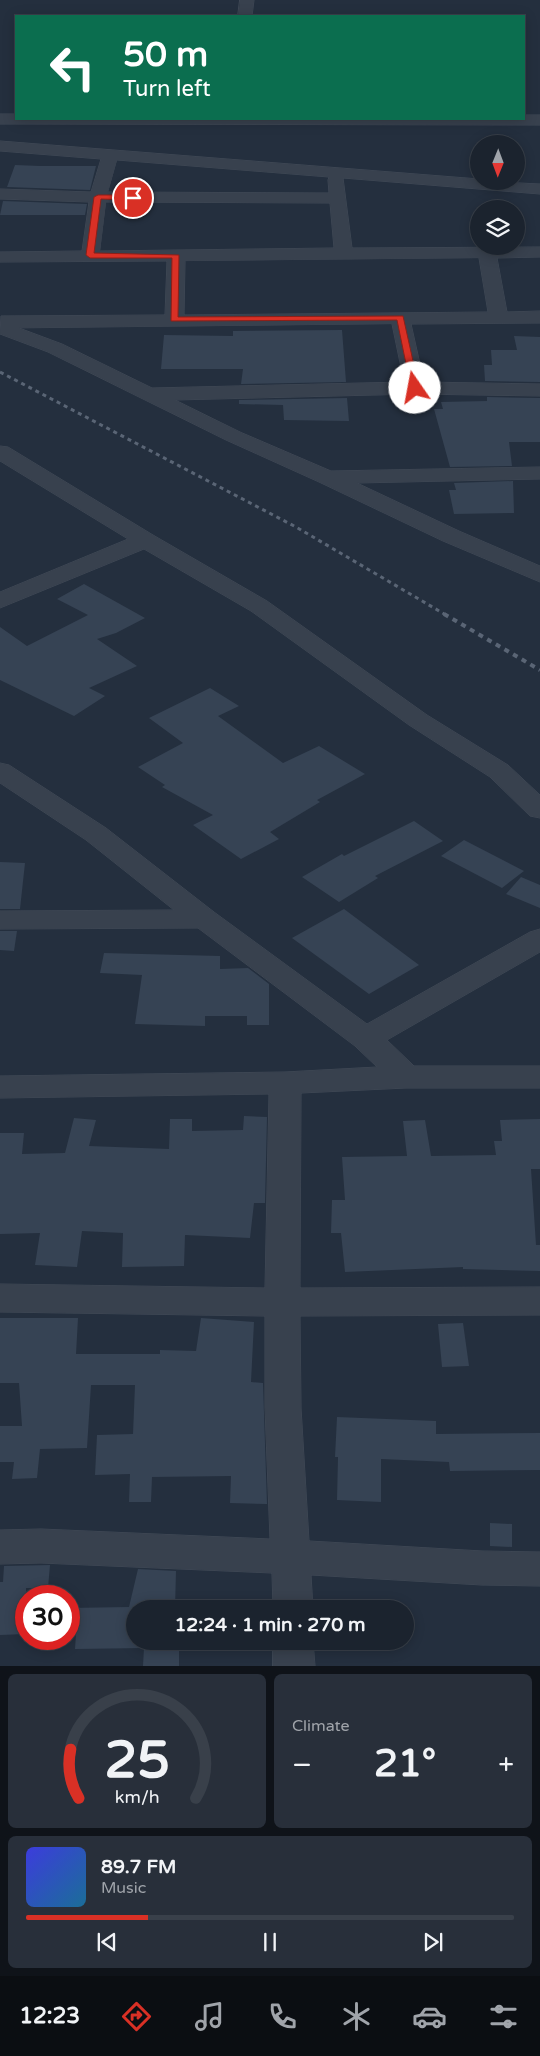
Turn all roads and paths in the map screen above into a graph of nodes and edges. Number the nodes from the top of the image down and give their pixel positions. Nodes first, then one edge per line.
1 (247, 0) edge
2 (245, 15) edge
3 (0, 119) edge
4 (15, 119) edge
5 (93, 120) edge
6 (540, 120) edge
7 (0, 136) edge
8 (0, 146) edge
9 (110, 155) junction
10 (335, 172) junction
11 (540, 189) edge
12 (0, 194) edge
13 (98, 197) junction
14 (337, 198) junction
15 (525, 252) edge
16 (540, 252) edge
17 (344, 253) junction
18 (470, 253) edge
19 (90, 255) junction
20 (487, 255) edge
21 (176, 256) junction
22 (0, 257) edge
23 (498, 317) junction
24 (540, 317) edge
25 (400, 318) junction
26 (174, 320) junction
27 (0, 322) edge
28 (0, 327) edge
29 (415, 388) junction
30 (540, 390) edge
31 (148, 394) junction
32 (0, 452) edge
33 (540, 473) edge
34 (327, 477) junction
35 (145, 540) junction
36 (540, 574) edge
37 (0, 601) edge
38 (1, 773) edge
39 (540, 810) edge
40 (204, 919) junction
41 (0, 920) edge
42 (540, 938) edge
43 (366, 1038) junction
44 (406, 1076) junction
45 (540, 1077) edge
46 (285, 1083) junction
47 (0, 1087) edge
48 (0, 1298) edge
49 (540, 1301) edge
50 (282, 1302) junction
51 (0, 1547) edge
52 (292, 1557) junction
53 (540, 1569) edge
54 (293, 1600) edge
55 (293, 1650) edge
56 (294, 1666) edge

1 - 2 street
3 - 4 street
5 - 6 street
5 - 7 street
8 - 9 street
9 - 10 street
9 - 13 street
10 - 11 street
10 - 14 street
12 - 13 street
13 - 14 street
13 - 19 street
14 - 17 street
15 - 16 street
17 - 18 street
17 - 21 street
19 - 21 street
19 - 22 street
20 - 23 street
21 - 26 street
23 - 24 street
23 - 25 street
25 - 26 street
25 - 29 street
26 - 27 street
28 - 31 street
29 - 30 street
29 - 31 street
31 - 34 street
32 - 35 street
33 - 34 street
34 - 36 street
35 - 37 street
35 - 39 street
38 - 40 street
40 - 41 street
40 - 43 street
42 - 43 street
43 - 44 street
44 - 45 street
44 - 46 street
46 - 47 street
46 - 50 street
48 - 50 street
49 - 50 street
50 - 52 street
51 - 52 street
52 - 53 street
52 - 54 street
55 - 56 street

